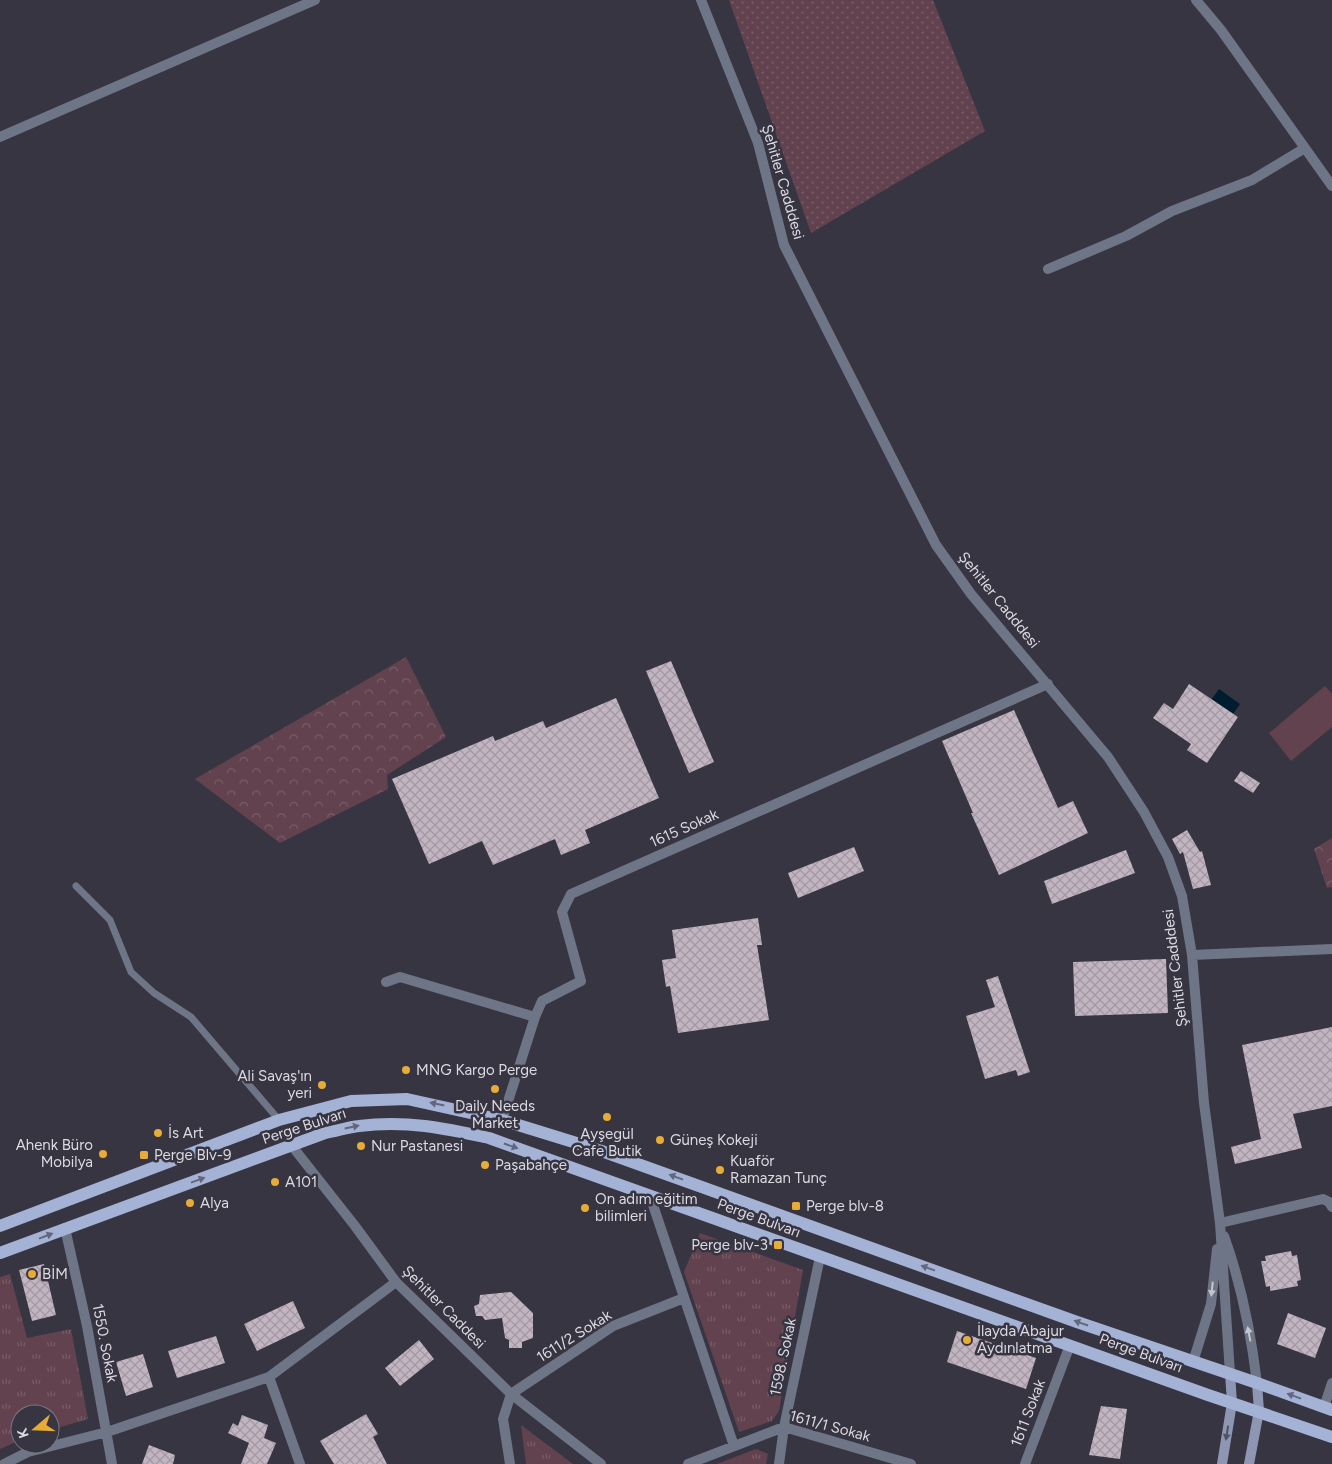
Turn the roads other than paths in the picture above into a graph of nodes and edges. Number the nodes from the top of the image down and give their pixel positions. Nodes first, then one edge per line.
1 (315, 0) edge
2 (701, 0) edge
3 (1196, 0) edge
4 (0, 137) edge
5 (1304, 148) junction
6 (1332, 186) edge
7 (1048, 269) dead end
8 (1048, 684) junction
9 (76, 886) dead end
10 (1332, 949) edge
11 (1192, 955) junction
12 (386, 982) dead end
13 (535, 1017) junction
14 (279, 1120) junction
15 (502, 1120) junction
16 (292, 1146) junction
17 (650, 1196) junction
18 (1332, 1206) edge
19 (1220, 1223) junction
20 (0, 1226) edge
21 (65, 1228) junction
22 (0, 1253) edge
23 (820, 1257) junction
24 (396, 1282) junction
25 (684, 1298) junction
26 (1070, 1345) junction
27 (1193, 1362) junction
28 (1230, 1373) junction
29 (269, 1377) junction
30 (1257, 1383) junction
31 (1332, 1383) edge
32 (511, 1394) junction
33 (1232, 1403) junction
34 (1328, 1409) edge
35 (1259, 1411) junction
36 (784, 1427) junction
37 (107, 1432) junction
38 (1332, 1437) edge
39 (734, 1446) junction
40 (4, 1464) edge
41 (112, 1464) edge
42 (300, 1464) edge
43 (510, 1464) edge
44 (601, 1464) edge
45 (688, 1464) edge
46 (778, 1464) edge
47 (911, 1464) edge
48 (1025, 1464) edge
49 (1222, 1464) edge
50 (1249, 1464) edge

1 - 4 street
2 - 8 street, Şehitler Cadddesi
3 - 5 street
5 - 6 street
5 - 7 street
8 - 11 street, Şehitler Cadddesi
8 - 13 street, 1615 Sokak
9 - 14 lane
10 - 11 street
11 - 19 street, Şehitler Cadddesi
12 - 13 street
13 - 15 street, 1615 Sokak
15 -> 14 main road, Perge Bulvarı
14 - 20 main road, Perge Bulvarı
27 -> 15 main road, Perge Bulvarı
16 -> 17 main road, Perge Bulvarı
21 -> 16 main road, Perge Bulvarı
16 - 24 street, Şehitler Caddesi
17 - 23 main road, Perge Bulvarı
17 - 25 street
18 - 19 street
19 -> 27 street
19 - 28 street
30 -> 19 street
22 -> 21 main road, Perge Bulvarı
21 - 37 street, 1550. Sokak
23 - 26 main road, Perge Bulvarı
23 - 36 street, 1598. Sokak
24 - 29 street
24 - 32 street, Şehitler Caddesi
25 - 32 street, 1611/2 Sokak
25 - 39 street
26 - 33 main road, Perge Bulvarı
26 - 48 street, 1611 Sokak
27 - 28 main road, Perge Bulvarı
28 - 30 main road, Perge Bulvarı
28 - 33 main road
29 - 37 street
29 - 42 street
34 -> 30 main road, Perge Bulvarı
30 - 35 main road
31 - 34 street
32 - 43 street
32 - 44 street, Şehitler Caddesi
33 - 35 main road, Perge Bulvarı
33 -> 49 main road
35 - 38 main road, Perge Bulvarı
35 - 50 main road
36 - 39 street, 1611/1 Sokak
36 - 46 street, 1598. Sokak
36 - 47 street, 1611/1 Sokak
37 - 40 street
37 - 41 street, 1550. Sokak
39 - 45 street, 1611/1 Sokak

